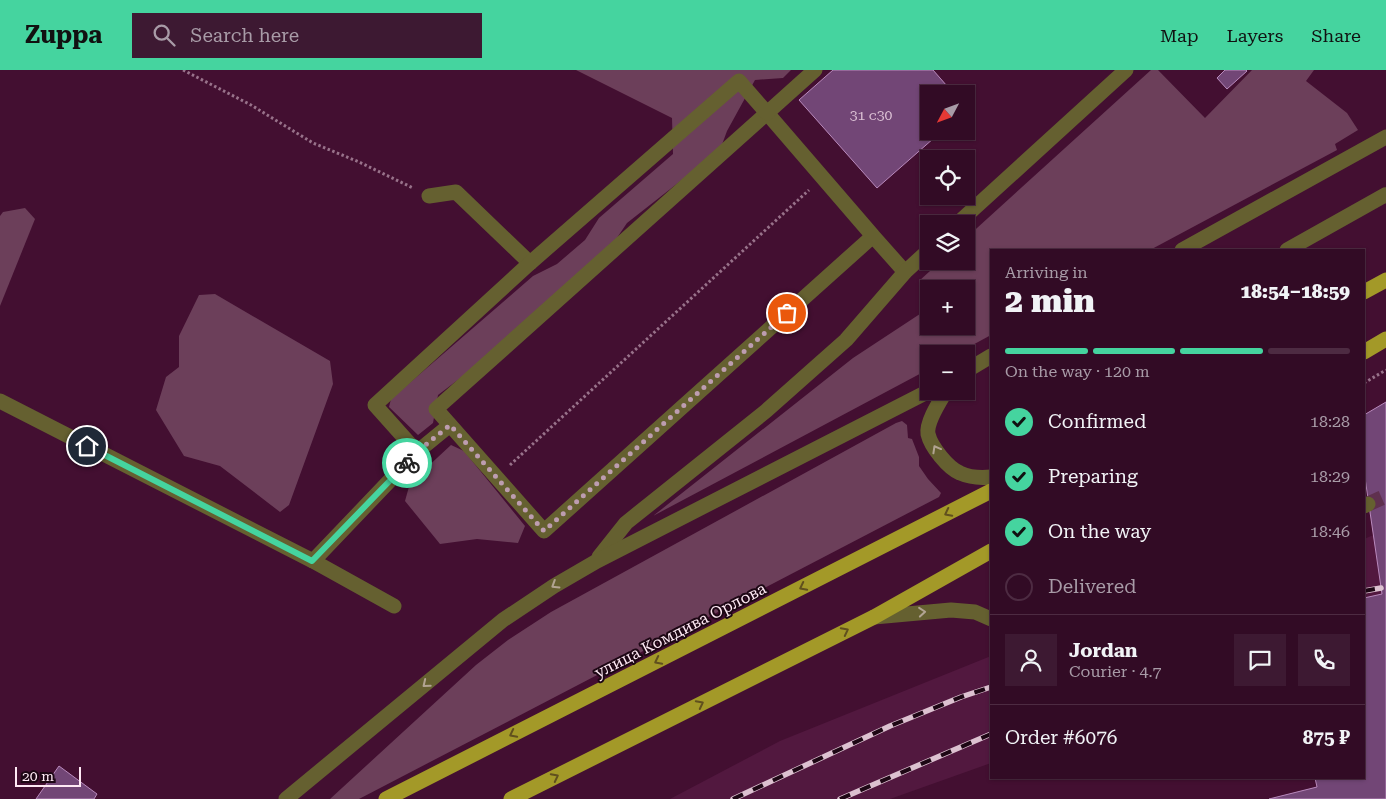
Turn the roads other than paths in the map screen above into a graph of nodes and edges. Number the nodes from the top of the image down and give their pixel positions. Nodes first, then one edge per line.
1 (815, 70) edge
2 (1126, 70) edge
3 (766, 113) junction
4 (1386, 137) edge
5 (429, 196) road end
6 (1386, 196) edge
7 (968, 215) edge
8 (873, 236) junction
9 (1184, 249) edge
10 (1290, 249) edge
11 (920, 258) edge
12 (530, 264) junction
13 (905, 272) junction
14 (1386, 280) edge
15 (1365, 291) edge
16 (1386, 339) edge
17 (1365, 351) edge
18 (990, 357) edge
19 (975, 366) edge
20 (920, 396) edge
21 (941, 400) edge
22 (0, 401) edge
23 (450, 425) junction
24 (417, 452) junction
25 (990, 477) edge
26 (990, 492) edge
27 (990, 552) edge
28 (597, 560) junction
29 (312, 561) junction
30 (394, 606) dead end
31 (874, 617) junction
32 (990, 619) edge
33 (286, 799) edge
34 (386, 799) edge
35 (511, 799) edge

1 - 3 street
2 - 7 street
3 - 8 street
3 - 12 street
3 - 23 street
4 - 9 street
5 - 12 street
6 - 10 street
8 - 13 street
8 - 23 street
11 - 13 street
12 - 24 street
13 - 28 street
14 - 15 main road
16 - 17 main road
18 - 19 street
20 - 28 street
25 -> 21 street
22 - 29 street
23 - 24 street
24 - 29 street
26 -> 34 main road, улица Комдива Орлова
27 - 31 main road
28 -> 33 street
29 - 30 street
31 -> 32 street
35 -> 31 main road

